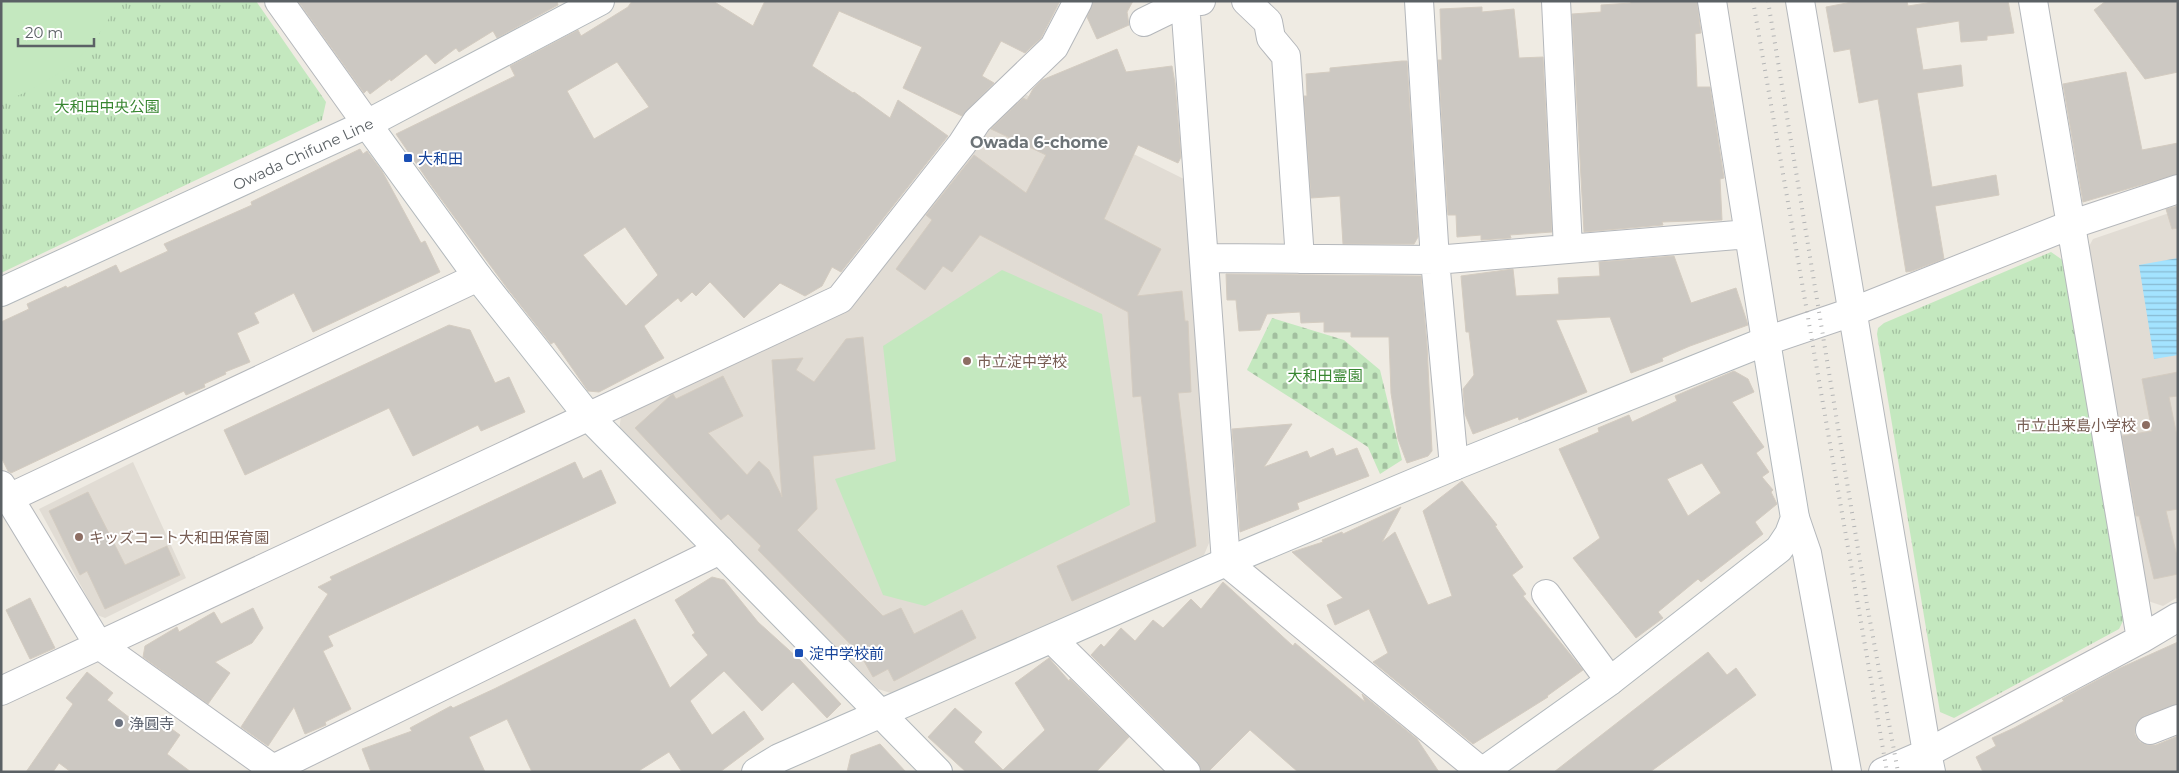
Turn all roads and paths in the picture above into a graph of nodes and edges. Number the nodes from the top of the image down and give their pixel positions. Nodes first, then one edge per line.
1 (279, 1) edge
2 (600, 1) edge
3 (1078, 1) edge
4 (1201, 1) edge
5 (1246, 1) edge
6 (1419, 1) edge
7 (1556, 1) edge
8 (1712, 1) edge
9 (1800, 1) edge
10 (2033, 1) edge
11 (1185, 2) edge
12 (569, 8) edge
13 (1144, 22) dead end
14 (367, 124) junction
15 (2178, 189) edge
16 (2070, 225) junction
17 (1749, 234) junction
18 (1568, 249) junction
19 (1204, 258) junction
20 (1300, 259) junction
21 (1435, 260) junction
22 (478, 277) junction
23 (1, 292) edge
24 (1852, 312) junction
25 (1766, 341) junction
26 (588, 416) junction
27 (1454, 466) junction
28 (5, 491) edge
29 (1795, 518) junction
30 (720, 550) junction
31 (1226, 562) junction
32 (1546, 594) dead end
33 (2178, 617) edge
34 (2142, 638) junction
35 (1053, 640) junction
36 (98, 644) junction
37 (1610, 681) junction
38 (1, 691) edge
39 (883, 714) junction
40 (2178, 719) edge
41 (2150, 730) dead end
42 (1929, 762) edge
43 (783, 765) edge
44 (275, 770) edge
45 (756, 772) edge
46 (938, 772) edge
47 (1186, 772) edge
48 (1482, 772) edge
49 (1848, 772) edge
50 (1883, 772) edge

1 - 14 street
2 - 12 street, Owada Chifune Line
3 - 26 street
4 - 11 street
5 - 20 street
6 - 21 street
7 - 18 street
8 - 17 street
9 - 24 street
10 - 16 street
11 - 13 street
11 - 19 street
12 - 14 street, Owada Chifune Line
14 - 22 street
14 - 23 street, Owada Chifune Line
15 - 16 street
16 - 24 street
16 - 34 street
17 - 18 street
17 - 25 street
18 - 21 street
19 - 20 street
19 - 31 street
20 - 21 street
21 - 27 street
22 - 26 street
22 - 28 street
24 - 25 street
24 - 42 street
25 - 27 street
25 - 29 street
26 - 30 street
26 - 36 street
27 - 31 street
28 - 36 street
29 - 37 street
29 - 49 street
30 - 39 street
30 - 44 street
31 - 35 street
31 - 48 street
32 - 37 street
33 - 34 street
34 - 42 street
35 - 39 street
35 - 47 street
36 - 38 street
36 - 44 street
37 - 48 street
39 - 43 street
39 - 46 street
40 - 41 street
42 - 50 street
43 - 45 street

